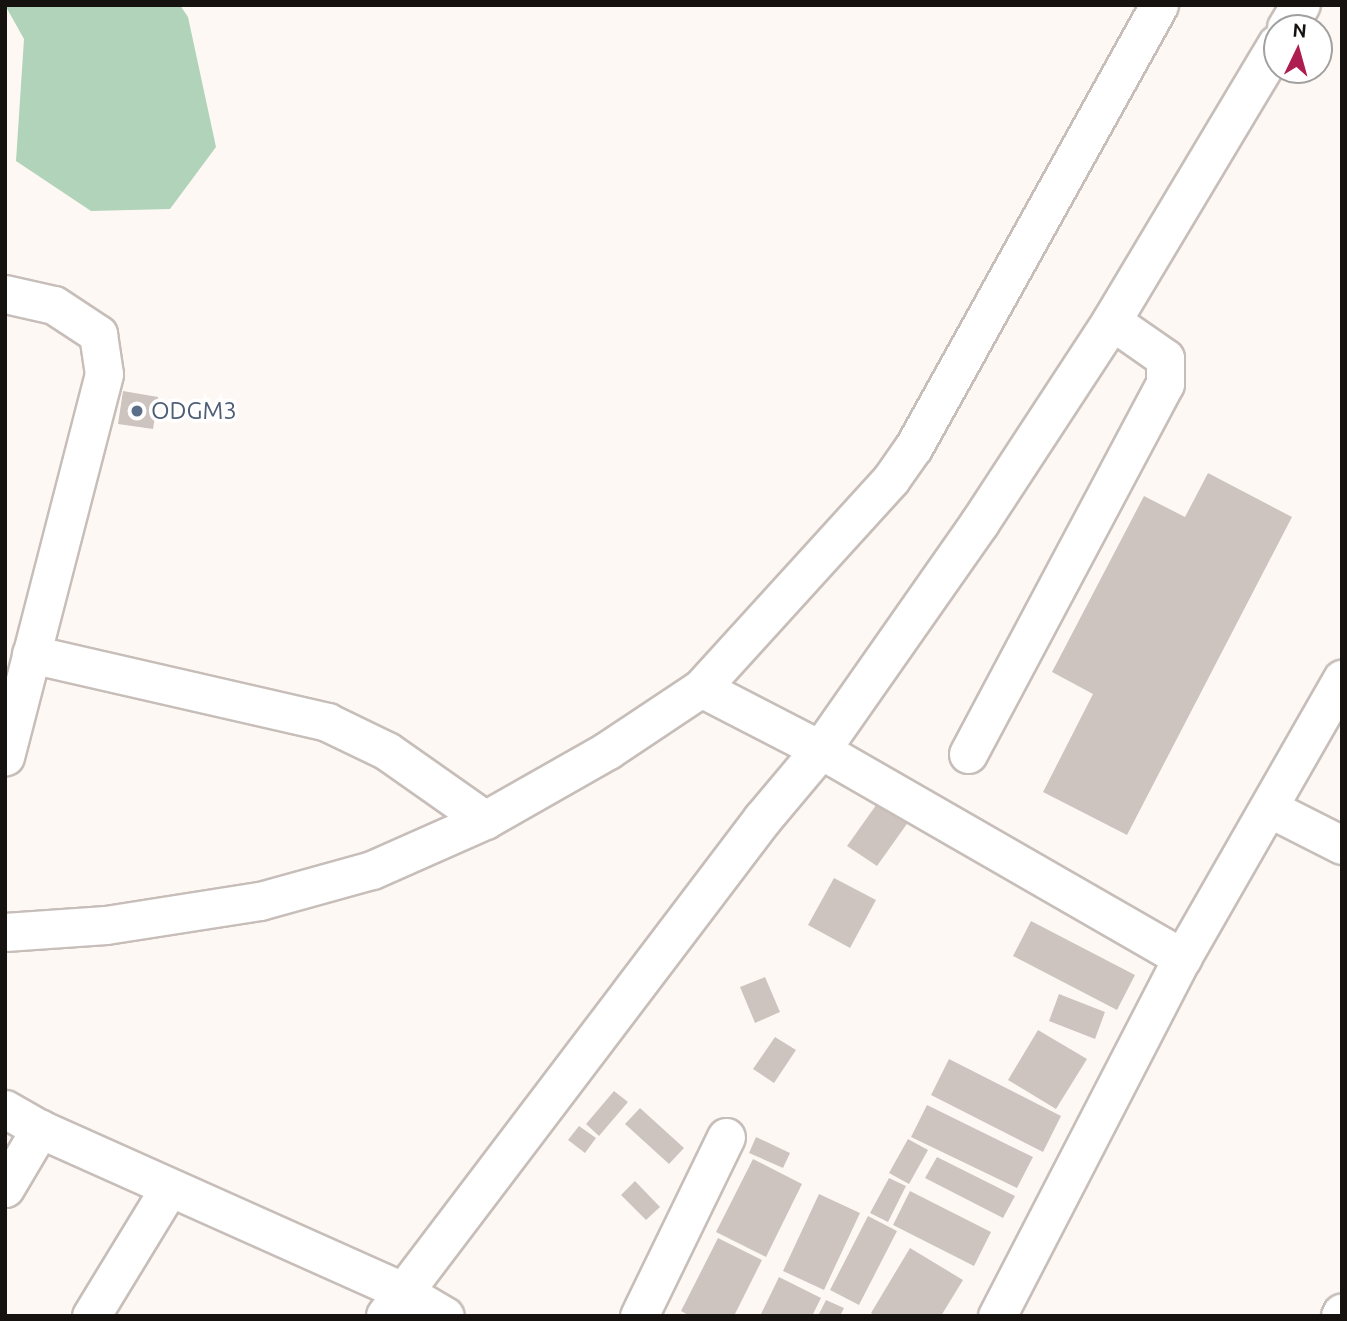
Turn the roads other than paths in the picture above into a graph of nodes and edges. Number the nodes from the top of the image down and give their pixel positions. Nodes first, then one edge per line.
1 (1159, 5) edge
2 (1263, 68) edge
3 (5, 293) edge
4 (1112, 321) junction
5 (31, 653) junction
6 (1342, 679) edge
7 (701, 688) junction
8 (7, 741) edge
9 (821, 750) junction
10 (968, 754) dead end
11 (1269, 808) junction
12 (485, 820) junction
13 (1342, 845) edge
14 (5, 932) edge
15 (1182, 958) junction
16 (5, 1109) edge
17 (40, 1129) junction
18 (726, 1137) dead end
19 (5, 1188) edge
20 (169, 1188) junction
21 (396, 1305) edge
22 (91, 1316) edge
23 (445, 1316) edge
24 (639, 1316) edge
25 (997, 1316) edge

1 - 7 street
2 - 4 main road
3 - 5 street
4 - 9 main road
4 - 10 street
5 - 8 street
5 - 12 street
6 - 11 street
7 - 9 street
7 - 12 street
9 - 15 street
9 - 21 main road
11 - 13 street
11 - 15 street
12 - 14 street
15 - 25 street
16 - 17 street
17 - 19 street
17 - 20 street
18 - 24 street
20 - 21 street
20 - 22 street
21 - 23 street

